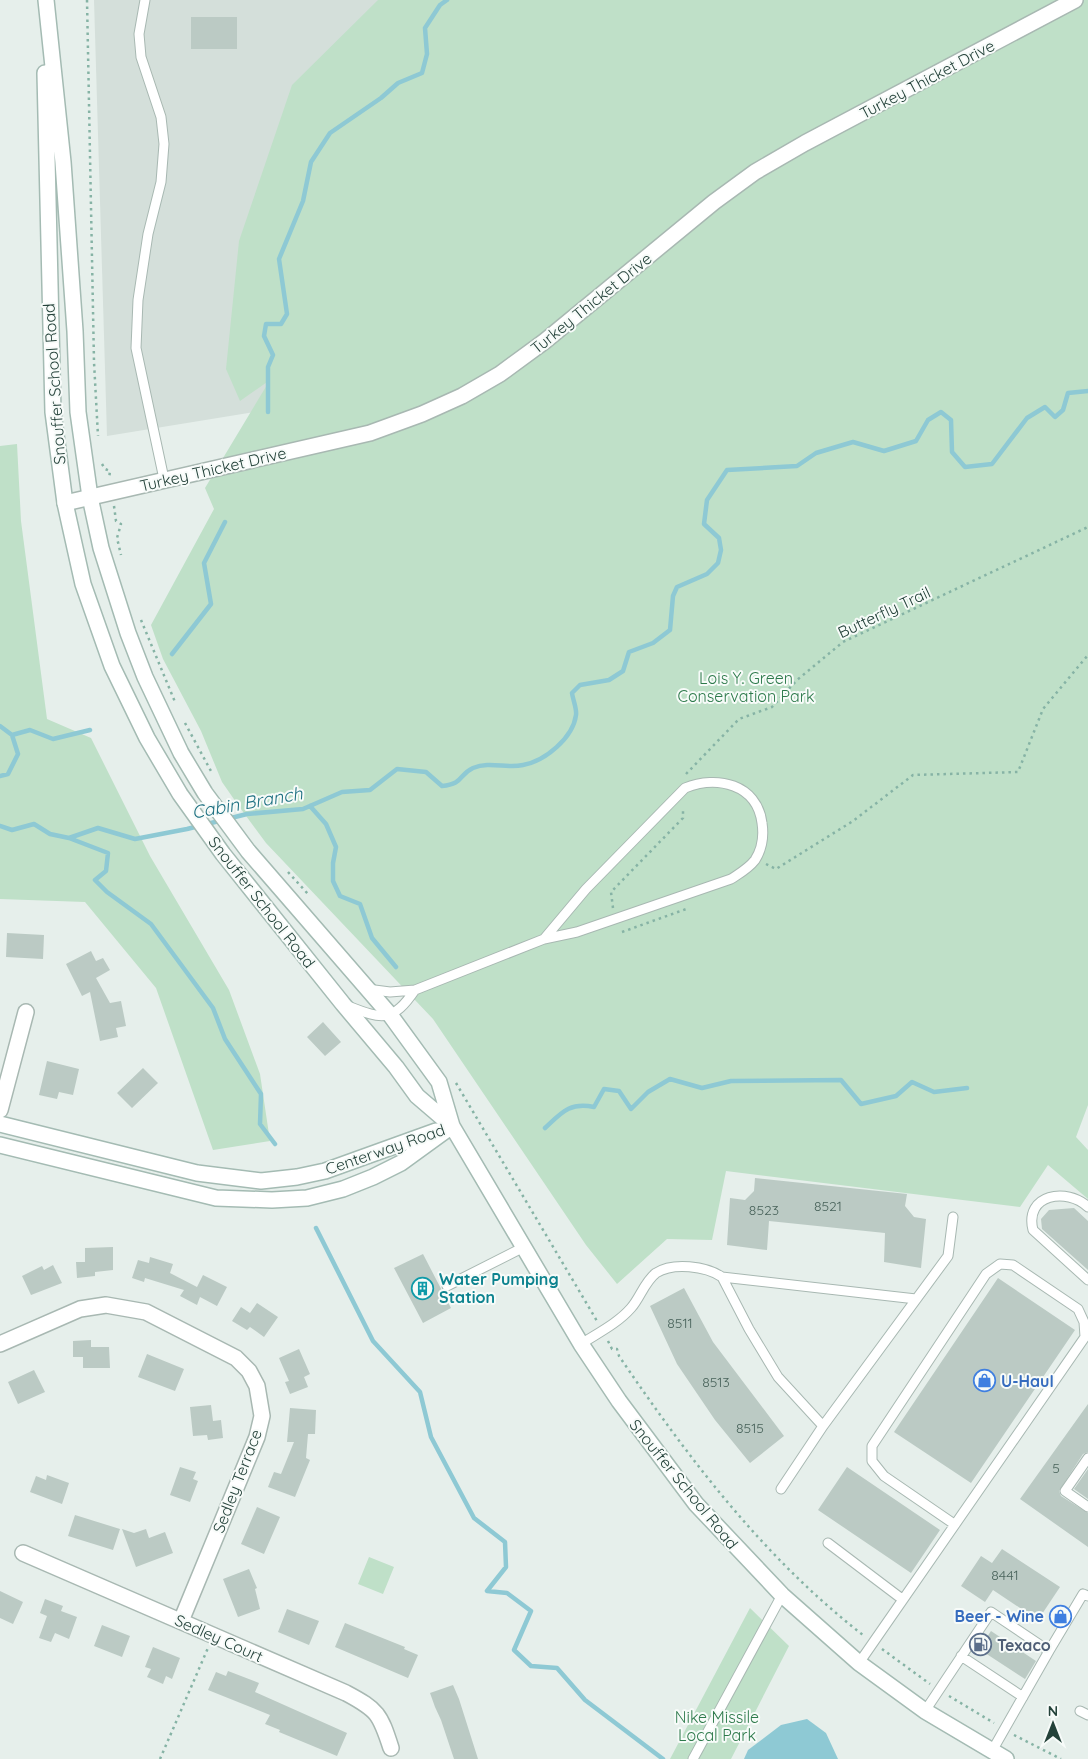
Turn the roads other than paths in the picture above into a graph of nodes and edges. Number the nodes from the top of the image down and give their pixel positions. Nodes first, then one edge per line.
1 (45, 0) edge
2 (145, 0) edge
3 (1075, 0) edge
4 (164, 479) junction
5 (90, 497) junction
6 (65, 503) junction
7 (544, 938) junction
8 (366, 989) junction
9 (415, 990) junction
10 (343, 1004) junction
11 (26, 1012) dead end
12 (391, 1016) junction
13 (0, 1110) edge
14 (0, 1124) edge
15 (452, 1126) junction
16 (0, 1145) edge
17 (1088, 1207) edge
18 (953, 1216) dead end
19 (524, 1247) junction
20 (722, 1277) junction
21 (1088, 1280) edge
22 (448, 1286) dead end
23 (916, 1299) junction
24 (0, 1344) edge
25 (581, 1344) junction
26 (823, 1426) junction
27 (1088, 1458) edge
28 (781, 1489) dead end
29 (1088, 1507) edge
30 (954, 1524) junction
31 (828, 1543) dead end
32 (23, 1553) dead end
33 (782, 1596) junction
34 (1088, 1596) edge
35 (902, 1599) junction
36 (181, 1621) junction
37 (1049, 1651) junction
38 (961, 1656) junction
39 (860, 1663) junction
40 (1023, 1697) junction
41 (925, 1711) junction
42 (392, 1748) dead end
43 (992, 1752) junction
44 (693, 1759) edge
45 (1006, 1759) edge

1 - 5 main road, Snouffer School Road
1 - 6 main road, Snouffer School Road
2 - 4 lane
3 - 4 main road, Turkey Thicket Drive
4 - 5 main road, Turkey Thicket Drive
5 - 6 main road, Turkey Thicket Drive
5 - 8 main road, Snouffer School Road
6 - 10 main road, Snouffer School Road
7 - 7 lane
7 - 9 lane
8 - 9 lane
8 - 12 main road, Snouffer School Road
9 - 12 lane
10 - 12 lane
10 - 15 main road, Snouffer School Road
11 - 13 main road
12 - 15 main road, Snouffer School Road
14 - 15 main road, Centerway Road
15 - 16 main road, Centerway Road
15 - 19 main road, Snouffer School Road
17 - 21 lane
18 - 23 lane
19 - 22 lane
19 - 25 main road, Snouffer School Road
20 - 23 lane
20 - 25 lane
20 - 26 lane
23 - 26 lane
24 - 36 main road, Sedley Terrace
25 - 33 main road, Snouffer School Road
26 - 28 lane
27 - 29 lane
30 - 30 lane
30 - 35 lane
31 - 35 lane
32 - 36 main road, Sedley Court
33 - 39 main road, Snouffer School Road
33 - 44 lane
34 - 37 lane
35 - 39 lane
36 - 42 main road, Sedley Court
37 - 38 lane
37 - 40 lane
38 - 40 lane
38 - 41 lane
39 - 41 main road, Snouffer School Road
40 - 43 lane
41 - 43 main road, Snouffer School Road
43 - 45 main road, Snouffer School Road

